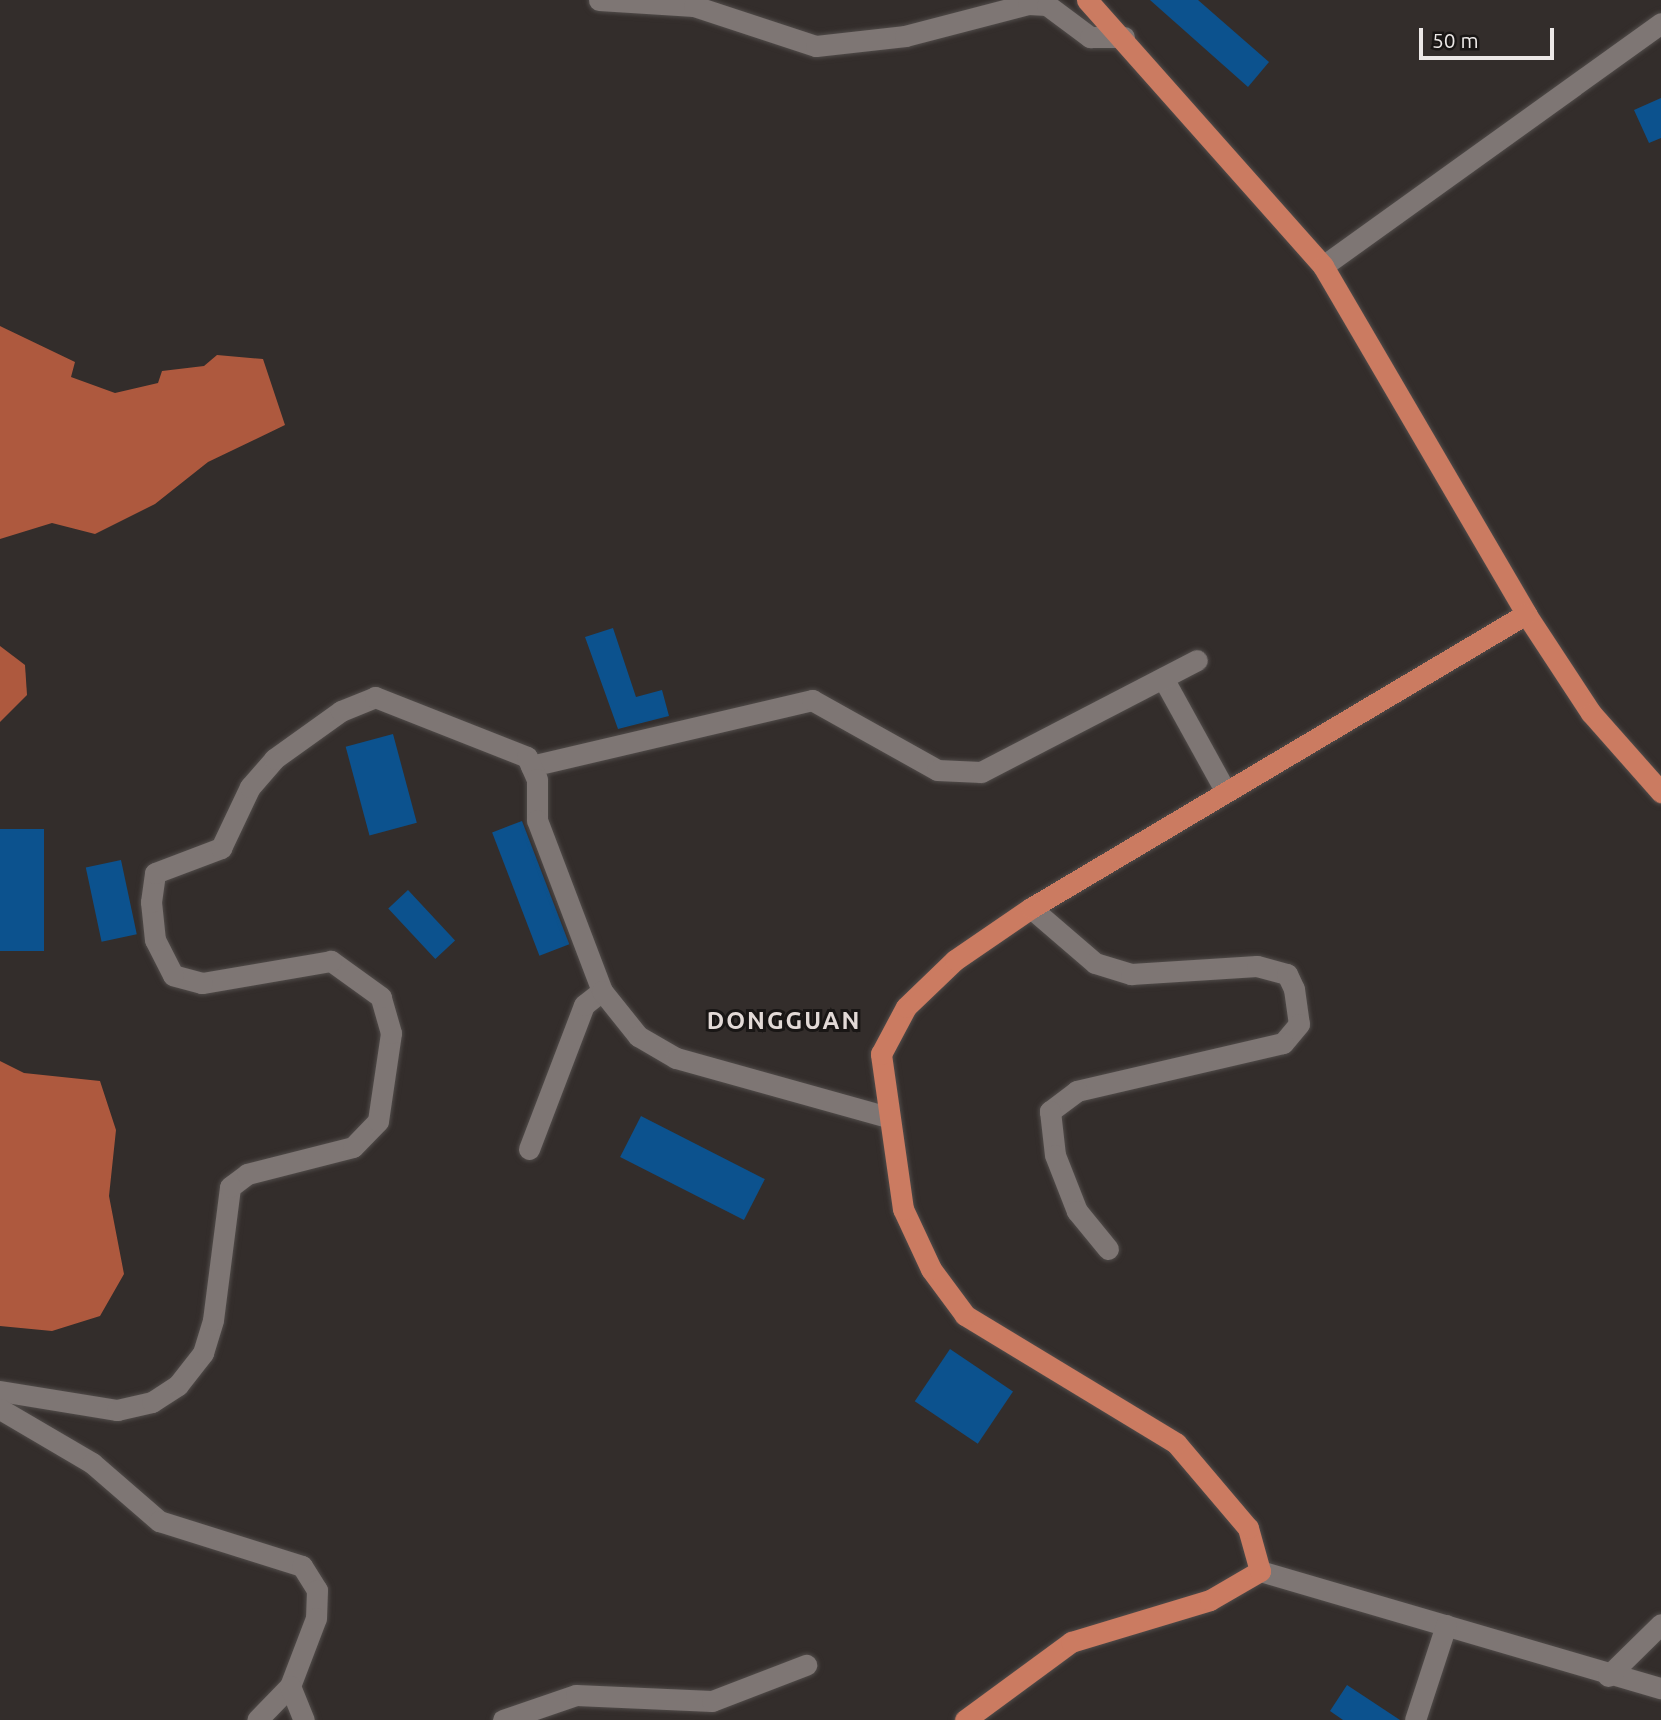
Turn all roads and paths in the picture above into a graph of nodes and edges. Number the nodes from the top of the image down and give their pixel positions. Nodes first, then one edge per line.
1 (599, 0) edge
2 (1087, 0) edge
3 (1661, 23) edge
4 (1124, 37) junction
5 (1323, 266) junction
6 (1526, 614) junction
7 (1197, 660) dead end
8 (1163, 678) junction
9 (531, 766) junction
10 (1226, 792) junction
11 (1661, 792) edge
12 (1031, 908) junction
13 (602, 992) junction
14 (887, 1117) junction
15 (529, 1149) dead end
16 (1108, 1249) dead end
17 (0, 1391) edge
18 (0, 1409) edge
19 (1260, 1571) junction
20 (1661, 1623) edge
21 (1446, 1625) junction
22 (806, 1665) dead end
23 (1608, 1676) junction
24 (290, 1686) junction
25 (1661, 1688) edge
26 (257, 1720) edge
27 (304, 1720) edge
28 (503, 1720) edge
29 (965, 1720) edge
30 (1415, 1720) edge

1 - 4 street
2 - 4 main road
3 - 5 street
4 - 5 main road
5 - 6 main road
6 - 10 main road
6 - 11 main road
7 - 8 street
8 - 9 street
8 - 10 street
9 - 13 street
9 - 17 street
10 - 12 main road
12 - 14 main road
12 - 16 street
13 - 14 street
13 - 15 street
14 - 19 main road
18 - 24 street
19 - 21 street
19 - 29 main road
20 - 23 street
21 - 23 street
21 - 30 street
22 - 28 street
23 - 25 street
24 - 26 street
24 - 27 street

